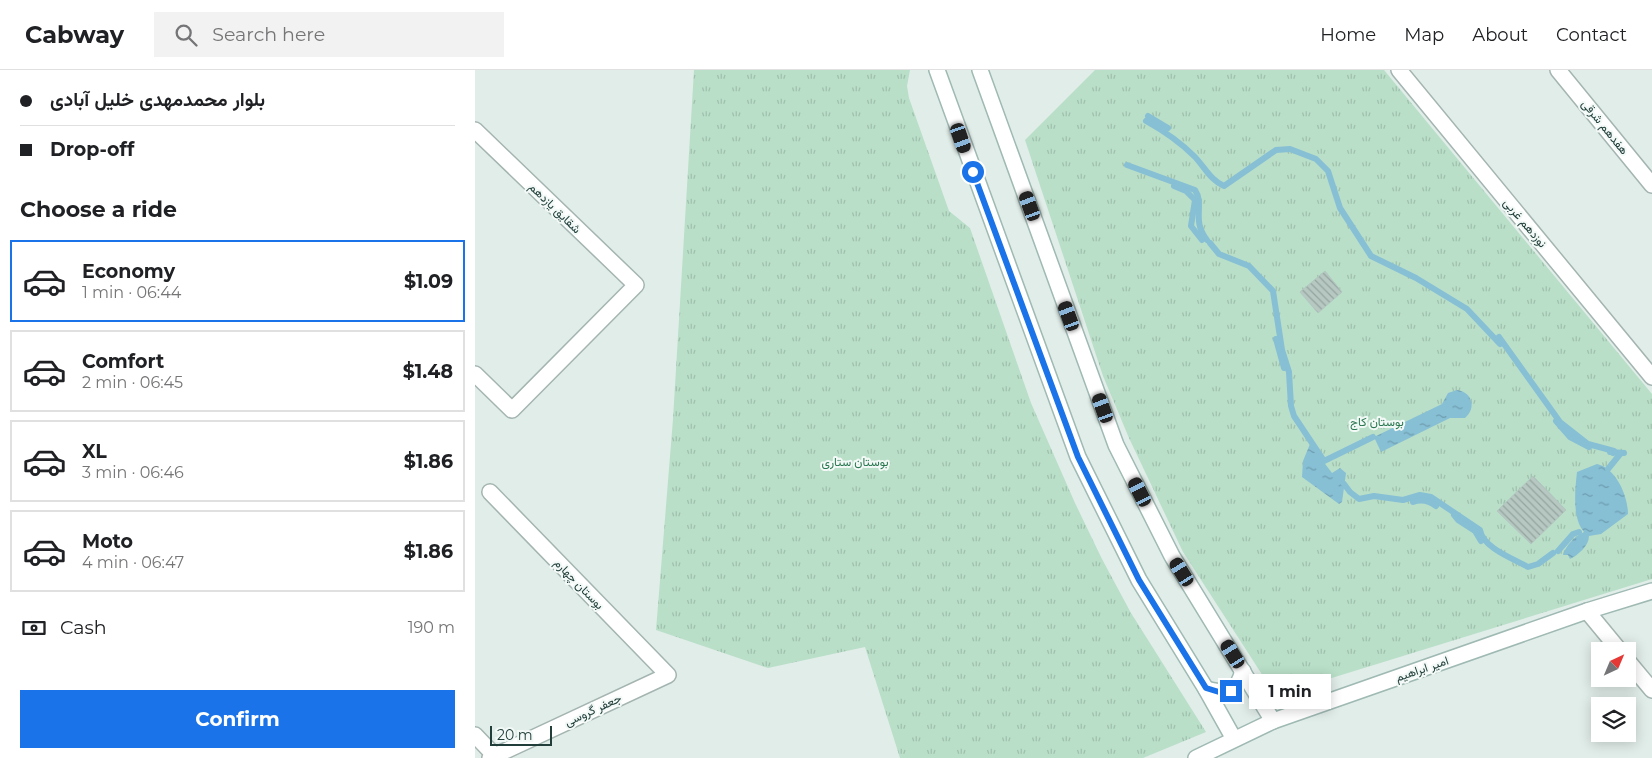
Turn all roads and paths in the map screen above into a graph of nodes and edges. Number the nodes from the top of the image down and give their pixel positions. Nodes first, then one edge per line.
1 (937, 70) edge
2 (980, 70) edge
3 (1399, 70) edge
4 (1558, 70) edge
5 (475, 130) edge
6 (1652, 185) edge
7 (475, 374) edge
8 (1652, 377) edge
9 (490, 492) dead end
10 (1652, 591) edge
11 (1587, 611) junction
12 (1613, 642) edge
13 (1243, 670) junction
14 (1636, 671) edge
15 (668, 675) joint
16 (1206, 688) junction
17 (1652, 690) edge
18 (1273, 721) junction
19 (475, 735) edge
20 (1234, 739) junction
21 (492, 757) edge
22 (1202, 757) edge

1 - 16 main road
2 - 13 main road
3 - 8 main road, نوزدهم غربی
4 - 6 main road, هفدهم شرقی
5 - 7 main road, شقایق یازدهم
9 - 15 main road, بوستان چهارم
10 - 11 main road, امیر ابراهیم
11 - 12 main road
11 - 18 main road, امیر ابراهیم
13 - 16 main road
13 - 18 main road
14 - 17 main road
15 - 21 main road, جعفر گروسی
16 - 20 main road
18 - 20 main road, امیر ابراهیم
19 - 21 main road
20 - 22 main road, امیر ابراهیم

